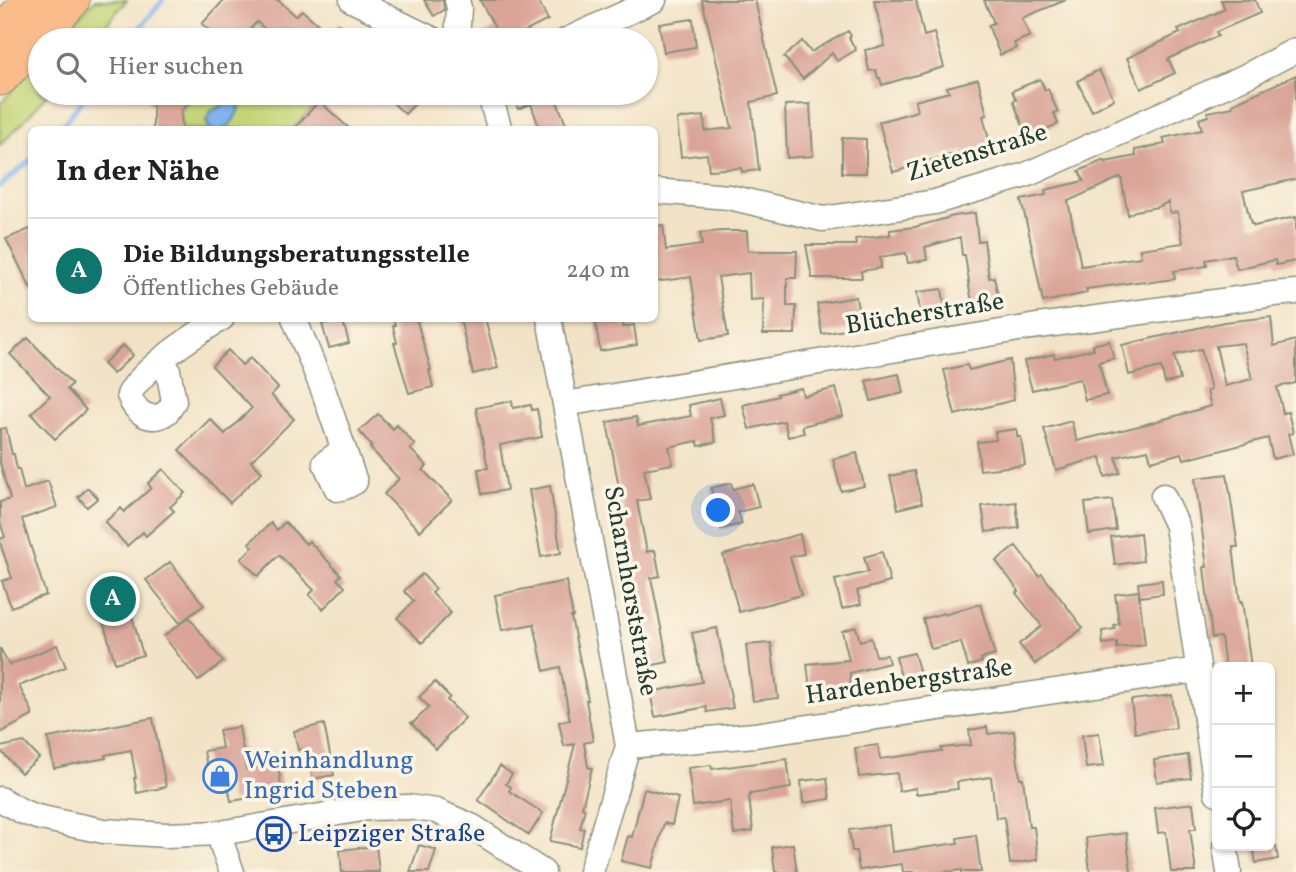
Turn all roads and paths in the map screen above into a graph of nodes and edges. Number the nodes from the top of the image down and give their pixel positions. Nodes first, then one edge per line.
1 (33, 0) edge
2 (71, 0) edge
3 (352, 0) edge
4 (457, 0) edge
5 (654, 0) edge
6 (45, 28) edge
7 (409, 28) edge
8 (458, 28) edge
9 (593, 28) edge
10 (0, 36) edge
11 (28, 47) edge
12 (1296, 50) edge
13 (0, 77) edge
14 (493, 105) edge
15 (499, 126) edge
16 (658, 191) edge
17 (1296, 292) edge
18 (216, 322) edge
19 (296, 322) edge
20 (550, 322) edge
21 (161, 362) dead end
22 (565, 404) junction
23 (343, 450) dead end
24 (1163, 496) dead end
25 (1198, 670) junction
26 (628, 746) junction
27 (1216, 788) edge
28 (4, 811) edge
29 (220, 833) junction
30 (1226, 851) edge
31 (232, 872) edge
32 (543, 872) edge
33 (591, 872) edge
34 (1230, 872) edge

1 - 10 highway
2 - 6 highway
3 - 7 street
4 - 8 street
5 - 9 street
11 - 13 highway
12 - 16 street, Zietenstraße
14 - 15 street
17 - 22 street, Blücherstraße
18 - 21 street
19 - 23 street
20 - 22 street, Scharnhorststraße
22 - 26 street, Scharnhorststraße
24 - 25 street
25 - 26 street, Hardenbergstraße
25 - 27 street
26 - 33 street, Scharnhorststraße
28 - 29 street
29 - 31 street
29 - 32 street
30 - 34 street

